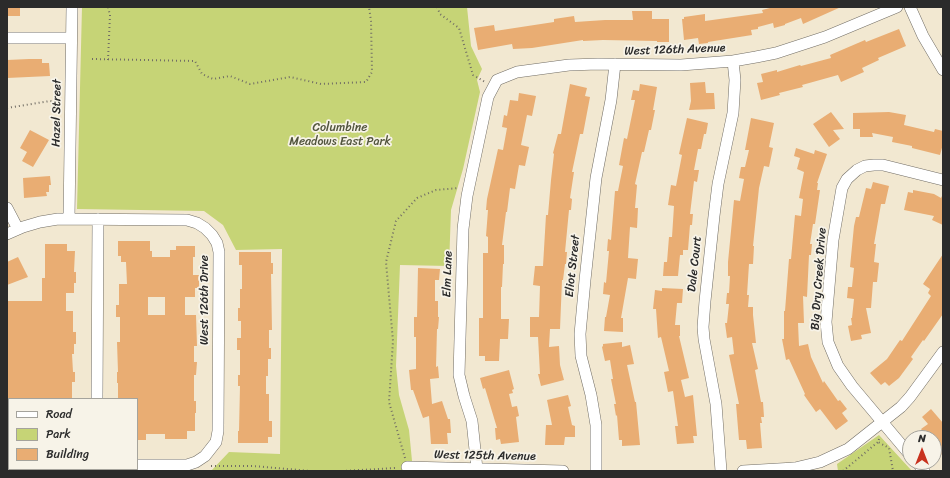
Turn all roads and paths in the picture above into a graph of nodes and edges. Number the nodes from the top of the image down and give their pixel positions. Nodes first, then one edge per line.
1 (72, 7) edge
2 (108, 7) edge
3 (369, 7) edge
4 (437, 7) edge
5 (897, 7) edge
6 (910, 7) edge
7 (7, 38) edge
8 (71, 38) junction
9 (92, 60) dead end
10 (108, 60) junction
11 (733, 61) junction
12 (615, 64) junction
13 (943, 70) edge
14 (494, 84) junction
15 (70, 102) junction
16 (7, 108) edge
17 (943, 180) edge
18 (469, 187) junction
19 (7, 208) edge
20 (69, 219) junction
21 (98, 219) junction
22 (18, 229) junction
23 (7, 234) edge
24 (943, 352) edge
25 (97, 398) edge
26 (882, 422) junction
27 (878, 442) junction
28 (902, 446) edge
29 (138, 465) edge
30 (209, 466) dead end
31 (407, 467) junction
32 (477, 469) junction
33 (311, 471) edge
34 (342, 471) edge
35 (563, 471) edge
36 (596, 471) edge
37 (721, 471) edge
38 (743, 471) edge
39 (843, 471) edge
40 (893, 471) edge

1 - 8 street, Hazel Street
2 - 10 path
3 - 10 path
4 - 14 path
5 - 11 street, West 126th Avenue
6 - 13 street
7 - 8 street
8 - 15 street, Hazel Street
9 - 10 path
11 - 12 street, West 126th Avenue
11 - 37 street, Dale Court
12 - 14 street, West 126th Avenue
12 - 36 street, Eliot Street
14 - 18 street, Elm Lane
15 - 16 path
15 - 20 street, Hazel Street
17 - 26 street, Big Dry Creek Drive
18 - 31 path
18 - 32 street, Elm Lane
19 - 22 street
20 - 21 street, West 126th Drive
20 - 22 street, West 126th Drive
21 - 25 street
21 - 29 street, West 126th Drive
22 - 23 street, West 126th Drive
24 - 26 street
26 - 27 path
26 - 28 street, Big Dry Creek Drive
26 - 38 street
27 - 39 path
27 - 40 path
30 - 33 path
31 - 32 street, West 125th Avenue
31 - 34 path
32 - 35 street, West 125th Avenue

